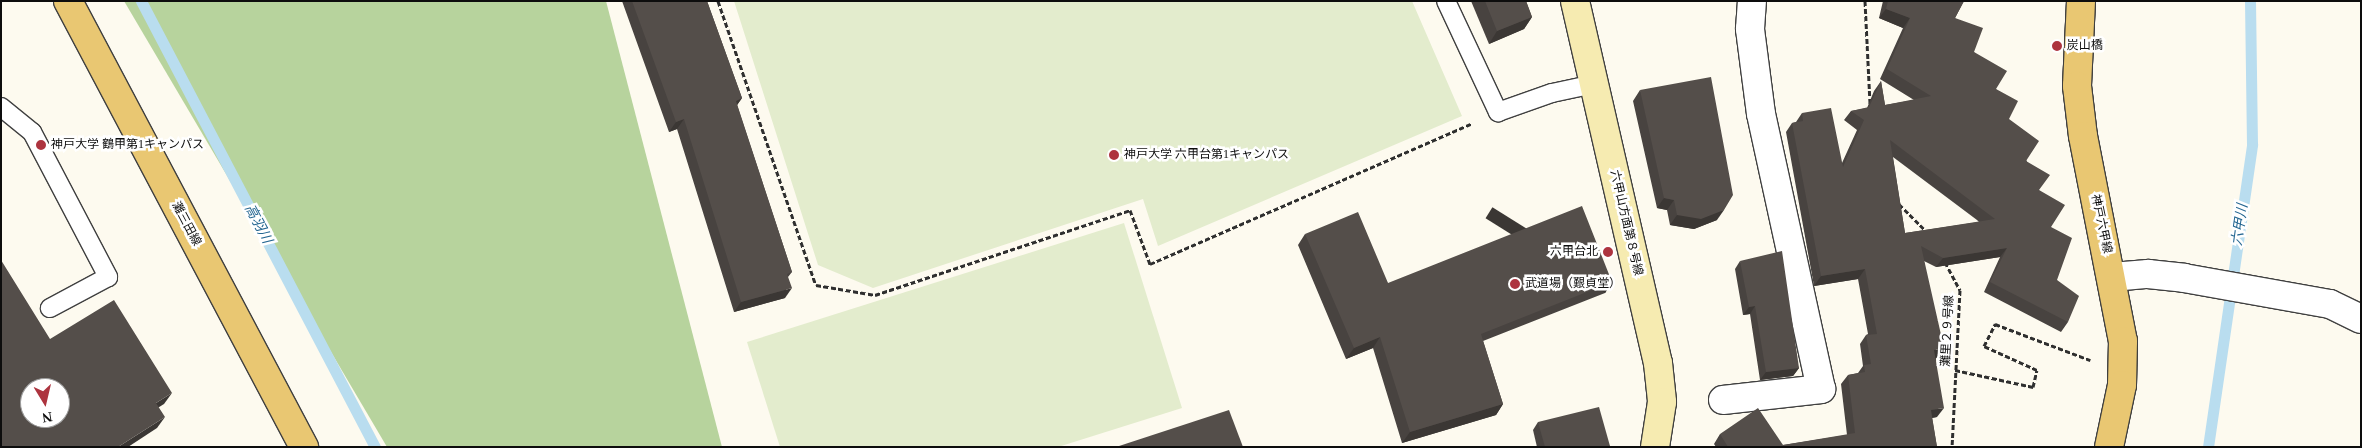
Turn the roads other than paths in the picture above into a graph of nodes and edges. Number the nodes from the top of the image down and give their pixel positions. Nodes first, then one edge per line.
1 (68, 1) edge
2 (1446, 1) edge
3 (1575, 1) edge
4 (1752, 1) edge
5 (2081, 1) edge
6 (1594, 84) junction
7 (1, 108) edge
8 (2112, 278) junction
9 (50, 308) dead end
10 (2361, 319) edge
11 (1723, 400) dead end
12 (304, 447) edge
13 (1655, 447) edge
14 (2109, 447) edge

1 - 12 main road, 灘三田線
2 - 6 lane
3 - 6 street, 六甲山方面第８号線
4 - 11 street
5 - 8 main road, 神戸六甲線
6 - 13 street, 六甲山方面第８号線
7 - 9 lane
8 - 10 street
8 - 14 main road, 神戸六甲線

